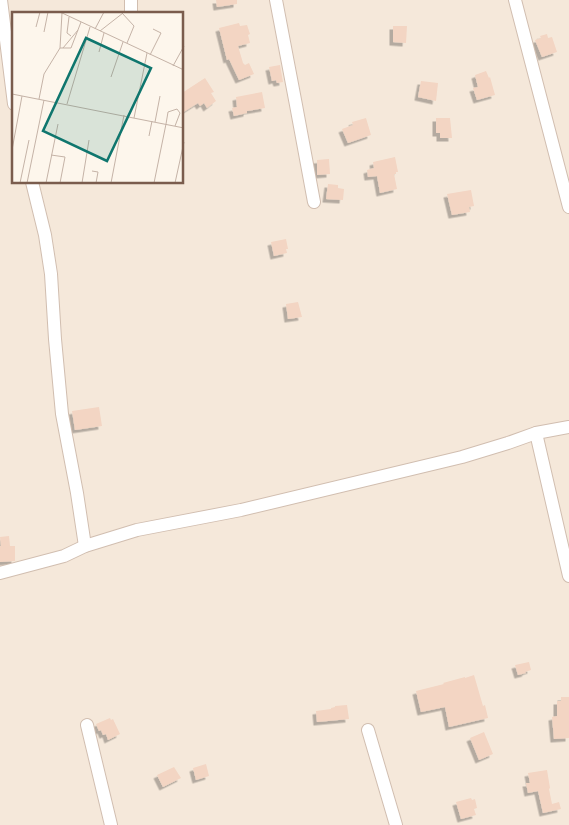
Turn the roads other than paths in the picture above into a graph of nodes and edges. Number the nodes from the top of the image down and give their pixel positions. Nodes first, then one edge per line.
1 (1, 0) edge
2 (276, 0) edge
3 (515, 0) edge
4 (12, 88) edge
5 (32, 184) edge
6 (314, 202) dead end
7 (569, 207) edge
8 (569, 427) edge
9 (536, 433) junction
10 (85, 546) junction
11 (0, 573) edge
12 (569, 576) edge
13 (87, 725) dead end
14 (368, 730) dead end
15 (111, 825) edge
16 (396, 825) edge

1 - 4 street
2 - 6 street
3 - 7 street
5 - 10 street
8 - 9 street
9 - 10 street
9 - 12 street
10 - 11 street
13 - 15 street
14 - 16 street

